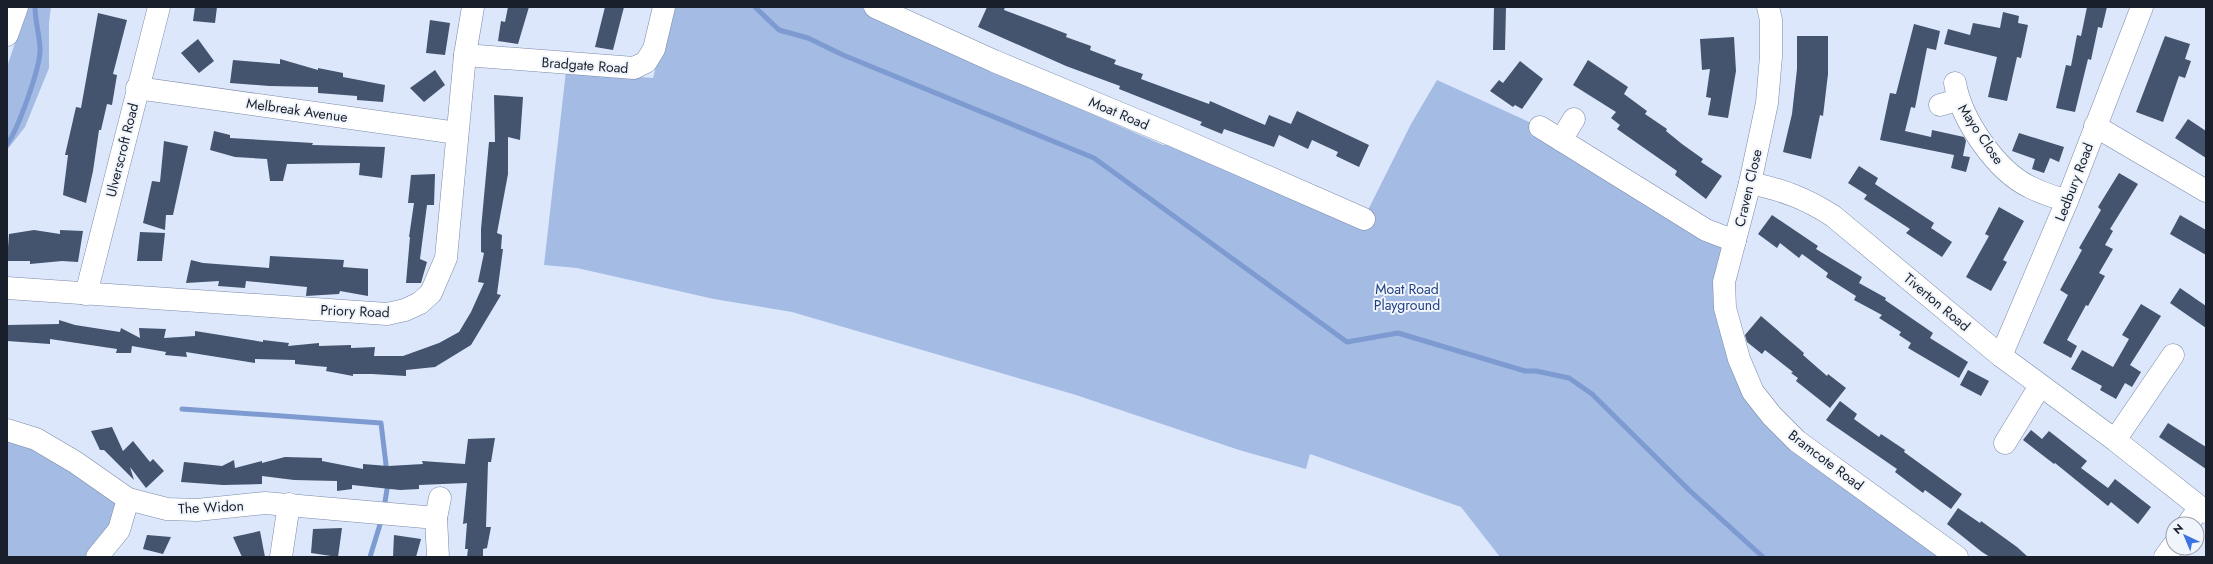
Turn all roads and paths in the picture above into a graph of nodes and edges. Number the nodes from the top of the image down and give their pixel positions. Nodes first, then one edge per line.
1 (17, 7) edge
2 (159, 7) edge
3 (473, 7) edge
4 (664, 7) edge
5 (875, 7) edge
6 (1768, 7) edge
7 (2142, 7) edge
8 (7, 35) edge
9 (465, 55) junction
10 (137, 88) junction
11 (1951, 96) dead end
12 (1574, 119) dead end
13 (2095, 126) junction
14 (1540, 127) dead end
15 (457, 133) junction
16 (1561, 140) junction
17 (1750, 183) junction
18 (2206, 191) edge
19 (2067, 201) junction
20 (1364, 219) dead end
21 (1735, 241) junction
22 (7, 288) edge
23 (86, 294) junction
24 (2173, 355) dead end
25 (2001, 356) junction
26 (2040, 386) junction
27 (7, 430) edge
28 (2115, 440) junction
29 (2005, 443) dead end
30 (128, 499) junction
31 (289, 504) junction
32 (2198, 514) edge
33 (97, 557) edge
34 (281, 557) edge
35 (438, 557) edge
36 (1957, 557) edge

1 - 8 street
2 - 10 street, Ulverscroft Road
3 - 9 street, Priory Road
4 - 9 street, Bradgate Road
5 - 20 street, Moat Road
6 - 17 street, Craven Close
7 - 13 street, Ledbury Road
9 - 15 street, Priory Road
10 - 15 street, Melbreak Avenue
10 - 23 street, Ulverscroft Road
11 - 19 street, Mayo Close
12 - 16 street
13 - 18 street
13 - 19 street, Ledbury Road
14 - 16 street, Craven Close
15 - 23 street, Priory Road
16 - 21 street, Craven Close
17 - 21 street, Craven Close
17 - 25 street, Tiverton Road
19 - 25 street, Ledbury Road
21 - 36 street, Bramcote Road
22 - 23 street, Priory Road
24 - 28 street
25 - 26 street, Tiverton Road
26 - 28 street, Tiverton Road
26 - 29 street
27 - 30 street, The Widon
28 - 32 street, Tiverton Road
30 - 31 street, The Widon
30 - 33 street
31 - 34 street
31 - 35 street, The Widon

